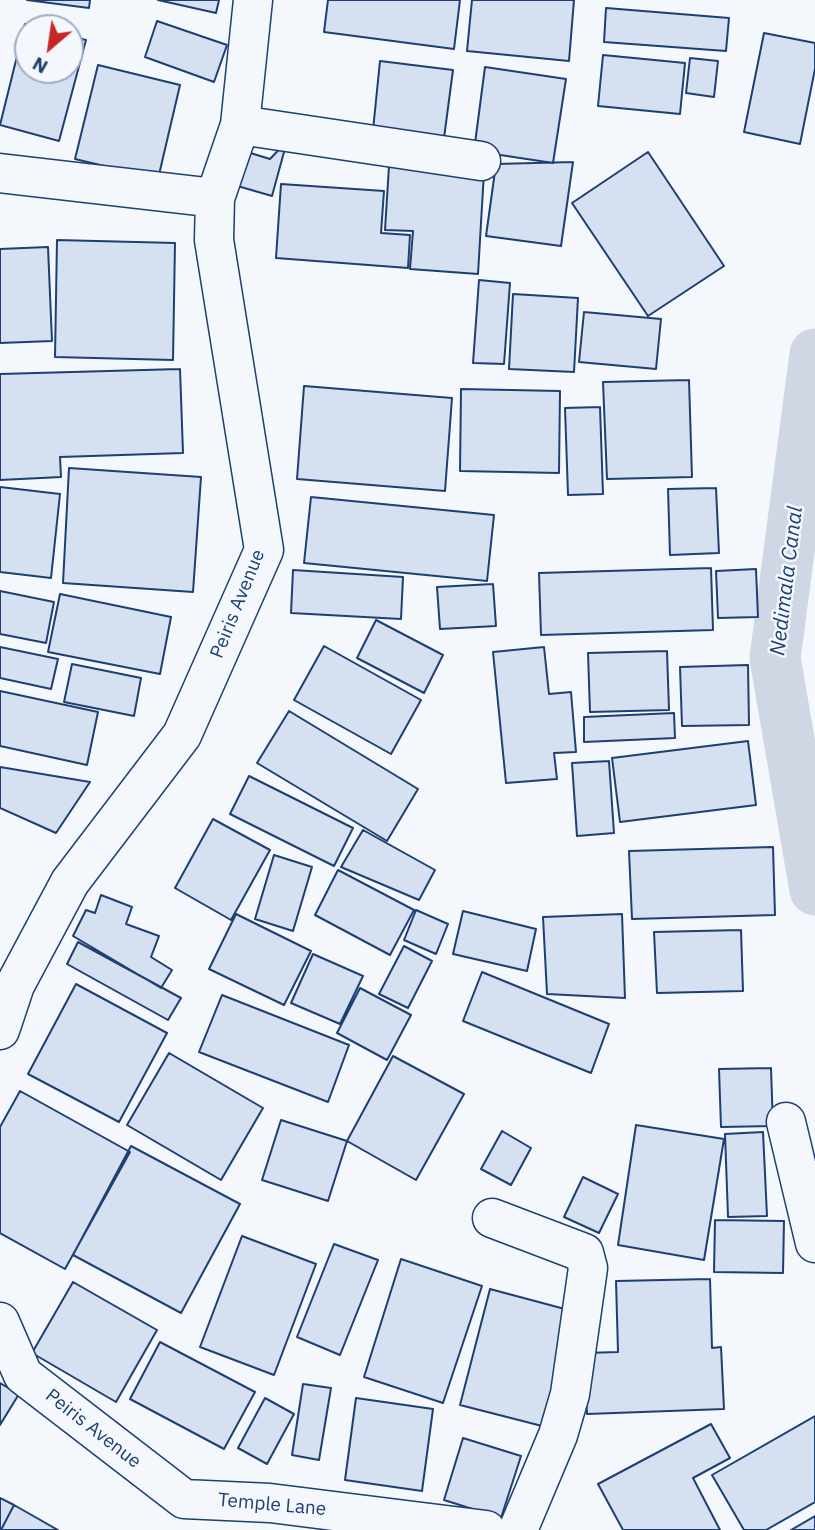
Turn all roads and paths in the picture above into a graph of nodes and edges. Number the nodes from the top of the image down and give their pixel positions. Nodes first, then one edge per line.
1 (253, 0) edge
2 (240, 125) junction
3 (481, 161) dead end
4 (0, 173) edge
5 (215, 198) junction
6 (0, 1030) edge
7 (786, 1122) dead end
8 (492, 1218) dead end
9 (815, 1243) edge
10 (0, 1322) edge
11 (180, 1514) edge
12 (486, 1530) edge
13 (518, 1530) edge

1 - 2 street, Peiris Avenue
2 - 3 street
2 - 5 street, Peiris Avenue
4 - 5 street
5 - 6 street, Peiris Avenue
7 - 9 street
8 - 13 street
10 - 11 street, Peiris Avenue
11 - 12 street, Temple Lane

